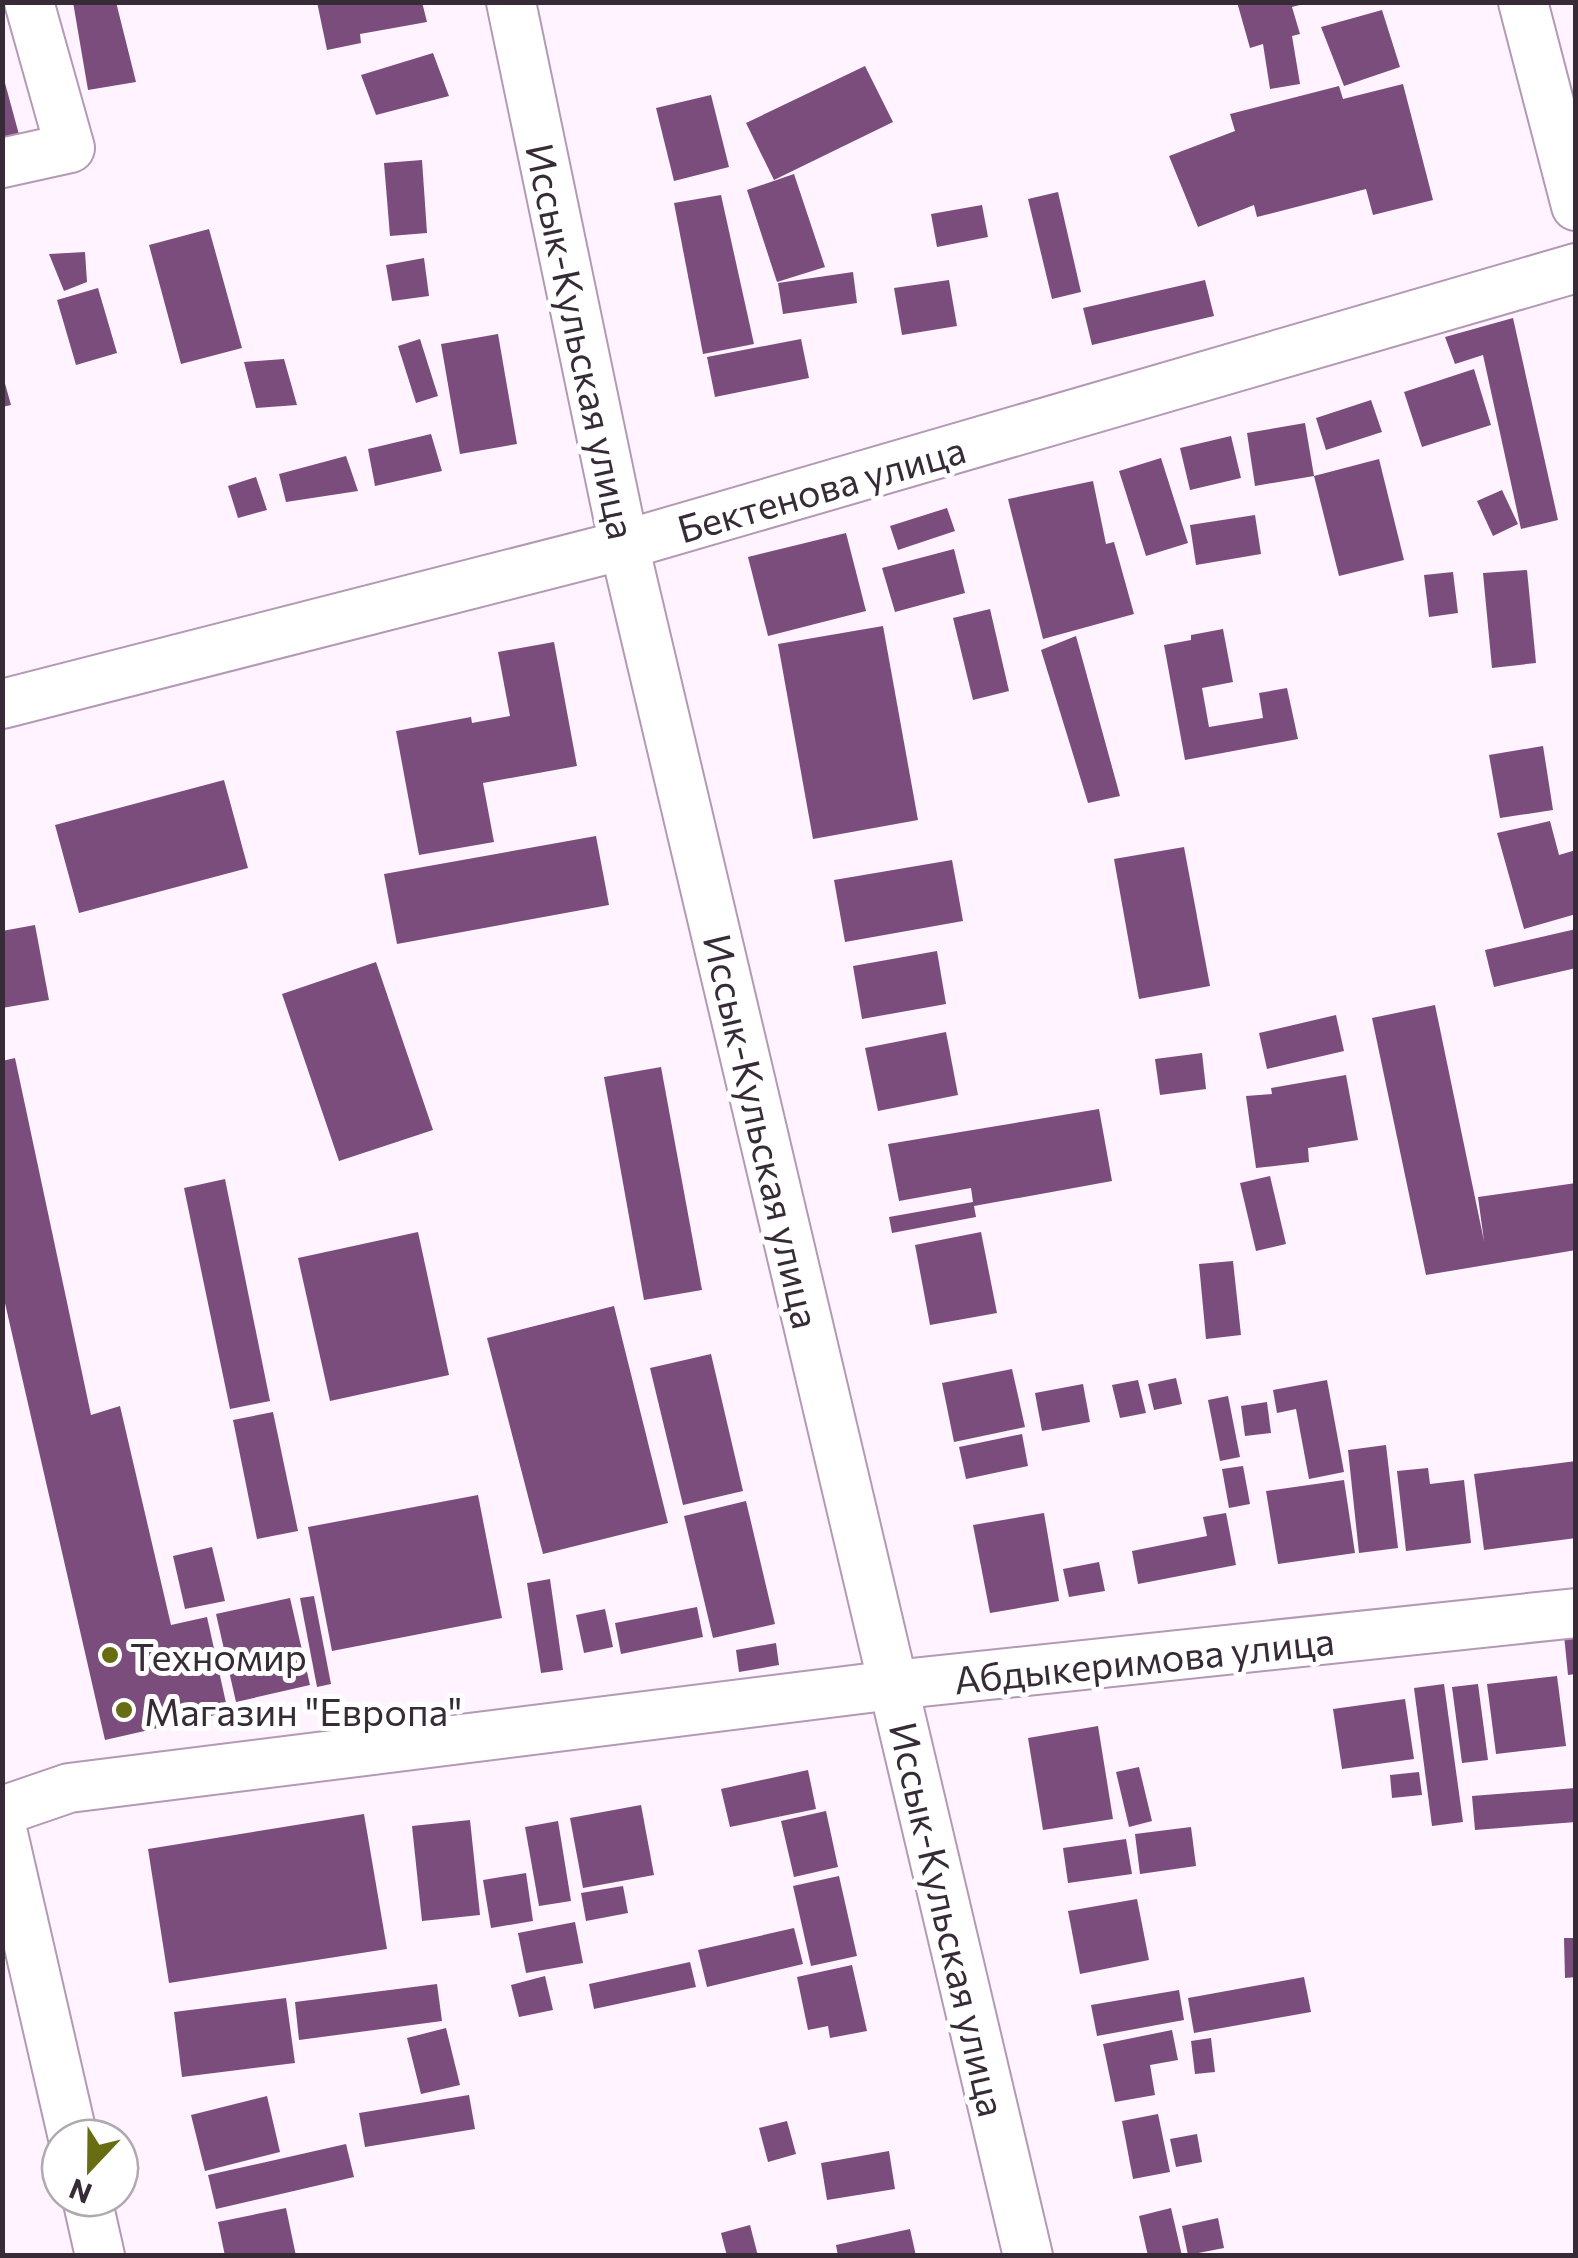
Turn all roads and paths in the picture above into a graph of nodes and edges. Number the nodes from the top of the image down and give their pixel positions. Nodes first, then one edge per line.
1 (29, 2) edge
2 (511, 2) edge
3 (1524, 2) edge
4 (2, 163) edge
5 (1576, 206) edge
6 (1576, 268) edge
7 (624, 545) junction
8 (2, 704) edge
9 (1576, 1614) edge
10 (893, 1685) junction
11 (2, 1811) edge
12 (2, 1829) edge
13 (24, 2016) edge
14 (65, 2118) edge
15 (91, 2218) edge
16 (100, 2256) edge
17 (1028, 2256) edge

1 - 4 street
2 - 7 street, Иссык-Кульская улица
3 - 5 street
6 - 7 street, Бектенова улица
7 - 8 street, Бектенова улица
7 - 10 street, Иссык-Кульская улица
9 - 10 street, Абдыкеримова улица
10 - 11 street, Абдыкеримова улица
10 - 17 street, Иссык-Кульская улица
12 - 13 street
13 - 14 street
15 - 16 street

